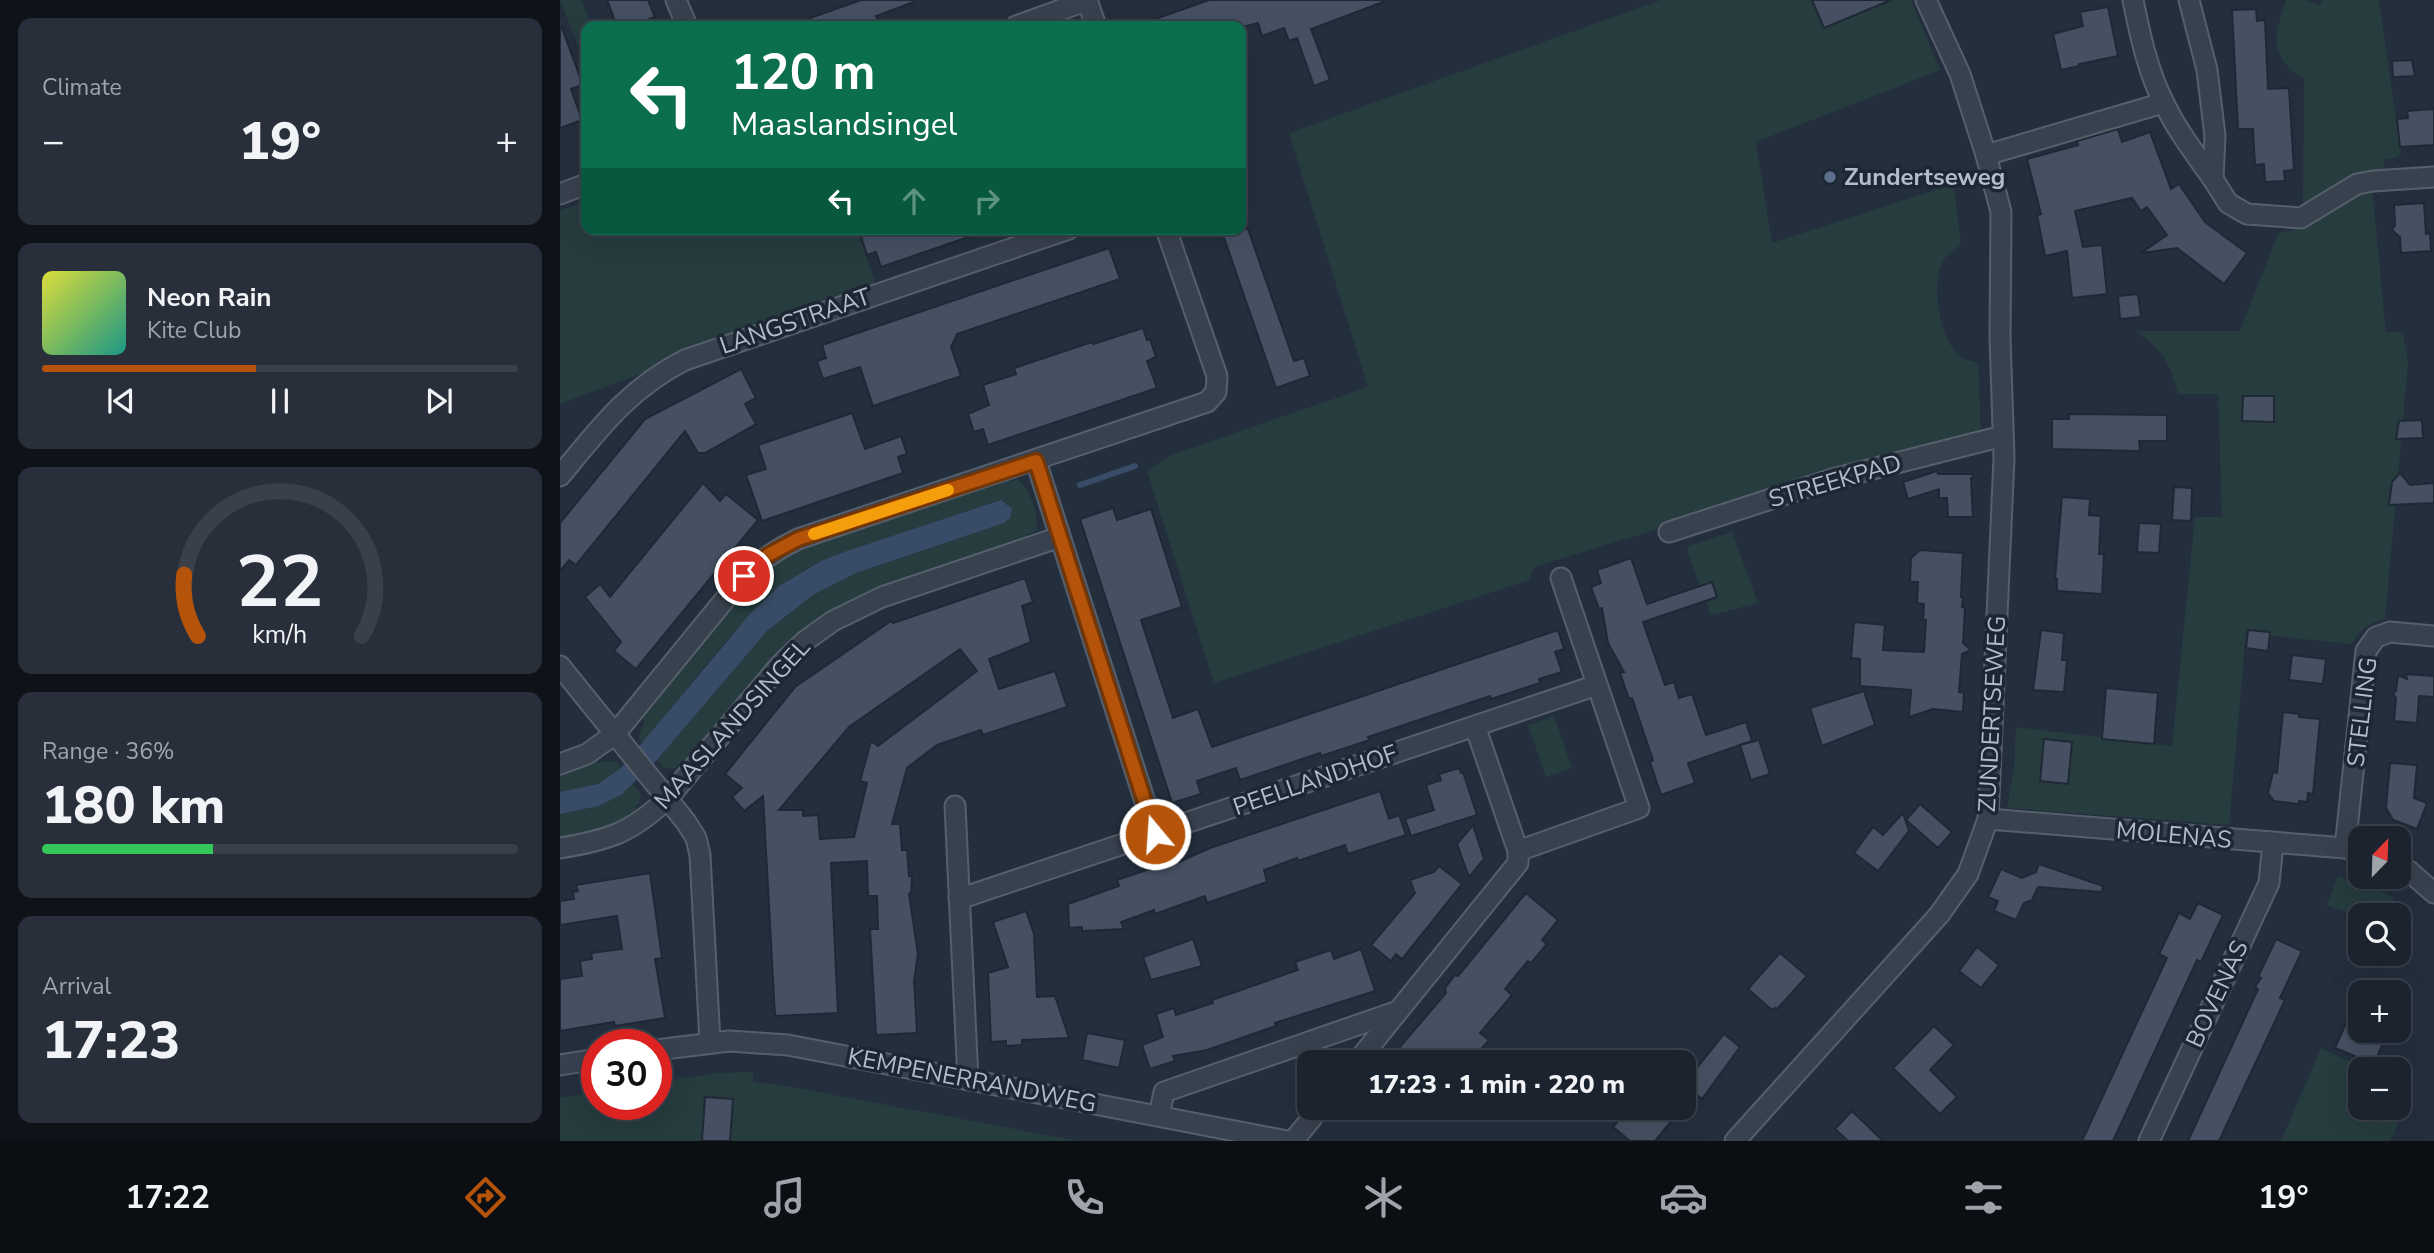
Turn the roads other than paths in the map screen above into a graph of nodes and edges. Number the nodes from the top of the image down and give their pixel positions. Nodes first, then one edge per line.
1 (676, 0) edge
2 (1087, 0) edge
3 (1926, 0) edge
4 (2133, 0) edge
5 (2189, 0) edge
6 (685, 21) edge
7 (1030, 21) edge
8 (1094, 21) edge
9 (2164, 103) junction
10 (1986, 155) junction
11 (2434, 177) edge
12 (2213, 179) junction
13 (581, 186) edge
14 (560, 194) edge
15 (1051, 235) edge
16 (1168, 235) edge
17 (2003, 436) junction
18 (1036, 461) junction
19 (560, 476) edge
20 (1669, 532) dead end
21 (1060, 537) junction
22 (1561, 578) dead end
23 (2434, 636) edge
24 (560, 666) edge
25 (1597, 685) junction
26 (1475, 726) junction
27 (620, 741) junction
28 (560, 764) edge
29 (668, 798) junction
30 (955, 806) dead end
31 (1988, 819) junction
32 (2355, 826) edge
33 (1155, 834) junction
34 (2273, 843) junction
35 (560, 848) edge
36 (2348, 850) edge
37 (1518, 851) junction
38 (2412, 874) edge
39 (2434, 893) edge
40 (959, 899) junction
41 (1399, 1011) junction
42 (710, 1042) junction
43 (672, 1048) edge
44 (1367, 1050) edge
45 (581, 1062) edge
46 (560, 1065) edge
47 (968, 1080) junction
48 (1159, 1116) junction
49 (1310, 1120) edge
50 (1287, 1141) edge
51 (1293, 1141) edge
52 (1735, 1141) edge
53 (2149, 1141) edge

1 - 6 street
2 - 7 street
2 - 8 street
3 - 10 street, ZUNDERTSEWEG
4 - 9 street
5 - 12 street
9 - 10 street
9 - 12 street
10 - 17 street, ZUNDERTSEWEG
11 - 12 street
13 - 14 street
15 - 19 street, LANGSTRAAT
16 - 18 street
17 - 20 street, STREEKPAD
17 - 31 street, ZUNDERTSEWEG
18 - 21 street
18 - 27 street
21 - 29 street, MAASLANDSINGEL
21 - 33 street
22 - 25 street
23 - 32 street, STELLING
24 - 27 street
25 - 26 street, PEELLANDHOF
25 - 37 street
26 - 33 street, PEELLANDHOF
26 - 37 street
27 - 28 street
27 - 29 street
29 - 35 street, MAASLANDSINGEL
29 - 42 street
30 - 40 street
31 - 34 street, MOLENAS
31 - 52 street, ZUNDERTSEWEG
33 - 40 street, PEELLANDHOF
34 - 36 street, MOLENAS
34 - 53 street, BOVENAS
37 - 41 street
38 - 39 street
40 - 47 street
41 - 44 street
41 - 48 street
42 - 43 street, KEMPENERRANDWEG
42 - 47 street, KEMPENERRANDWEG
45 - 46 street
47 - 48 street, KEMPENERRANDWEG
48 - 50 street, KEMPENERRANDWEG
49 - 51 street

